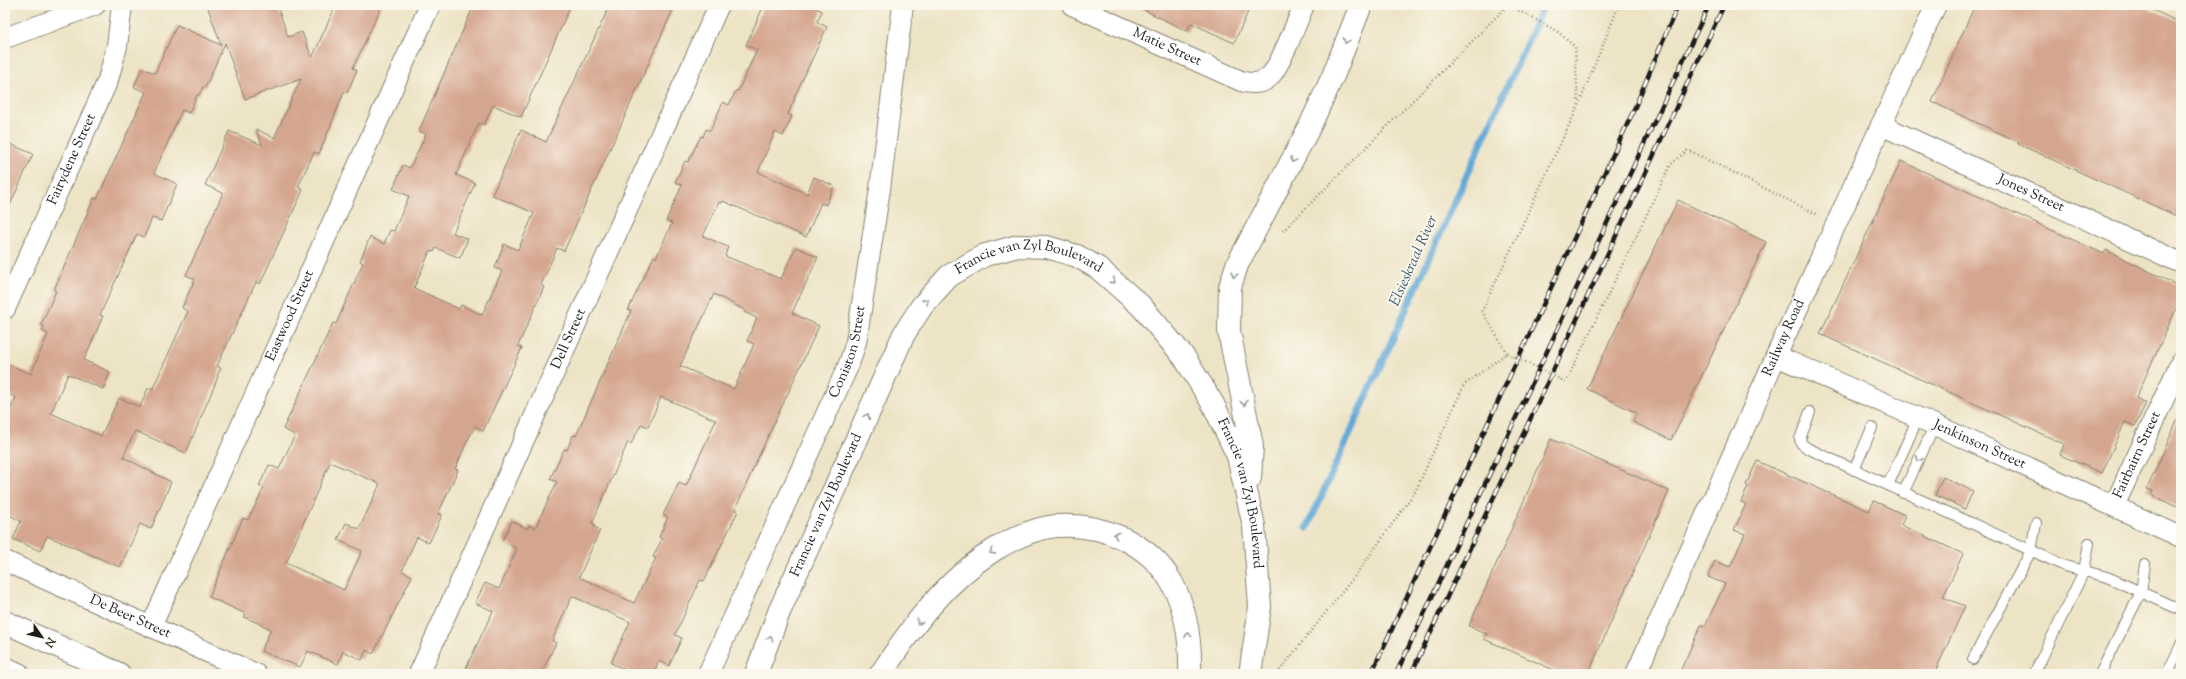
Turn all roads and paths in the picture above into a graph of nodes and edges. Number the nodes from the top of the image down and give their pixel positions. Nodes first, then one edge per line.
1 (95, 5) edge
2 (122, 5) edge
3 (430, 5) edge
4 (720, 5) edge
5 (904, 5) edge
6 (1072, 5) edge
7 (1304, 5) edge
8 (1361, 5) edge
9 (1508, 5) edge
10 (1619, 5) edge
11 (1936, 5) edge
12 (5, 38) edge
13 (1578, 106) junction
14 (1881, 125) junction
15 (1836, 224) junction
16 (1281, 233) dead end
17 (2181, 263) edge
18 (5, 310) edge
19 (1507, 353) junction
20 (1776, 356) junction
21 (2181, 362) edge
22 (1810, 412) dead end
23 (1927, 421) junction
24 (1872, 428) dead end
25 (1854, 470) junction
26 (1888, 485) junction
27 (1904, 493) junction
28 (1249, 500) junction
29 (2114, 506) junction
30 (2036, 523) dead end
31 (2181, 537) edge
32 (2090, 543) dead end
33 (2031, 551) junction
34 (5, 561) edge
35 (2145, 564) dead end
36 (2084, 571) junction
37 (2141, 592) junction
38 (2181, 610) edge
39 (5, 622) edge
40 (151, 627) junction
41 (2181, 645) edge
42 (71, 652) junction
43 (1973, 659) dead end
44 (5, 668) edge
45 (18, 674) edge
46 (93, 674) edge
47 (120, 674) edge
48 (256, 674) edge
49 (419, 674) edge
50 (708, 674) edge
51 (756, 674) edge
52 (881, 674) edge
53 (1190, 674) edge
54 (1250, 674) edge
55 (1277, 674) edge
56 (1636, 674) edge
57 (2034, 674) edge
58 (2100, 674) edge
59 (2167, 674) edge

1 - 12 street
2 - 18 street, Fairydene Street
3 - 40 street, Eastwood Street
4 - 49 street, Dell Street
5 - 50 street, Coniston Street
6 - 7 street, Matie Street
8 -> 28 main road
9 - 13 path
9 - 16 path
10 - 13 path
11 - 14 street, Railway Road
13 - 19 path
14 - 15 street, Railway Road
14 - 17 street, Jones Street
15 - 19 path
15 - 20 street, Railway Road
19 - 55 path
20 - 23 street, Jenkinson Street
20 - 56 street, Railway Road
21 - 29 street, Fairbairn Street
22 - 25 lane
23 - 26 lane
23 -> 27 lane
23 - 29 street, Jenkinson Street
24 - 25 lane
25 - 26 lane
26 - 27 lane
27 - 33 lane
51 -> 28 main road, Francie van Zyl Boulevard
28 - 54 main road, Francie van Zyl Boulevard
29 - 31 street, Jenkinson Street
30 - 33 lane
32 - 36 lane
33 - 36 lane
33 - 43 lane
34 - 40 street, De Beer Street
35 - 37 lane
36 - 37 lane
36 - 57 lane
37 - 38 lane
37 - 58 lane
39 - 42 main road
40 - 48 street, De Beer Street
41 - 59 lane
42 - 46 street
42 - 47 main road
44 - 45 main road
53 -> 52 main road

